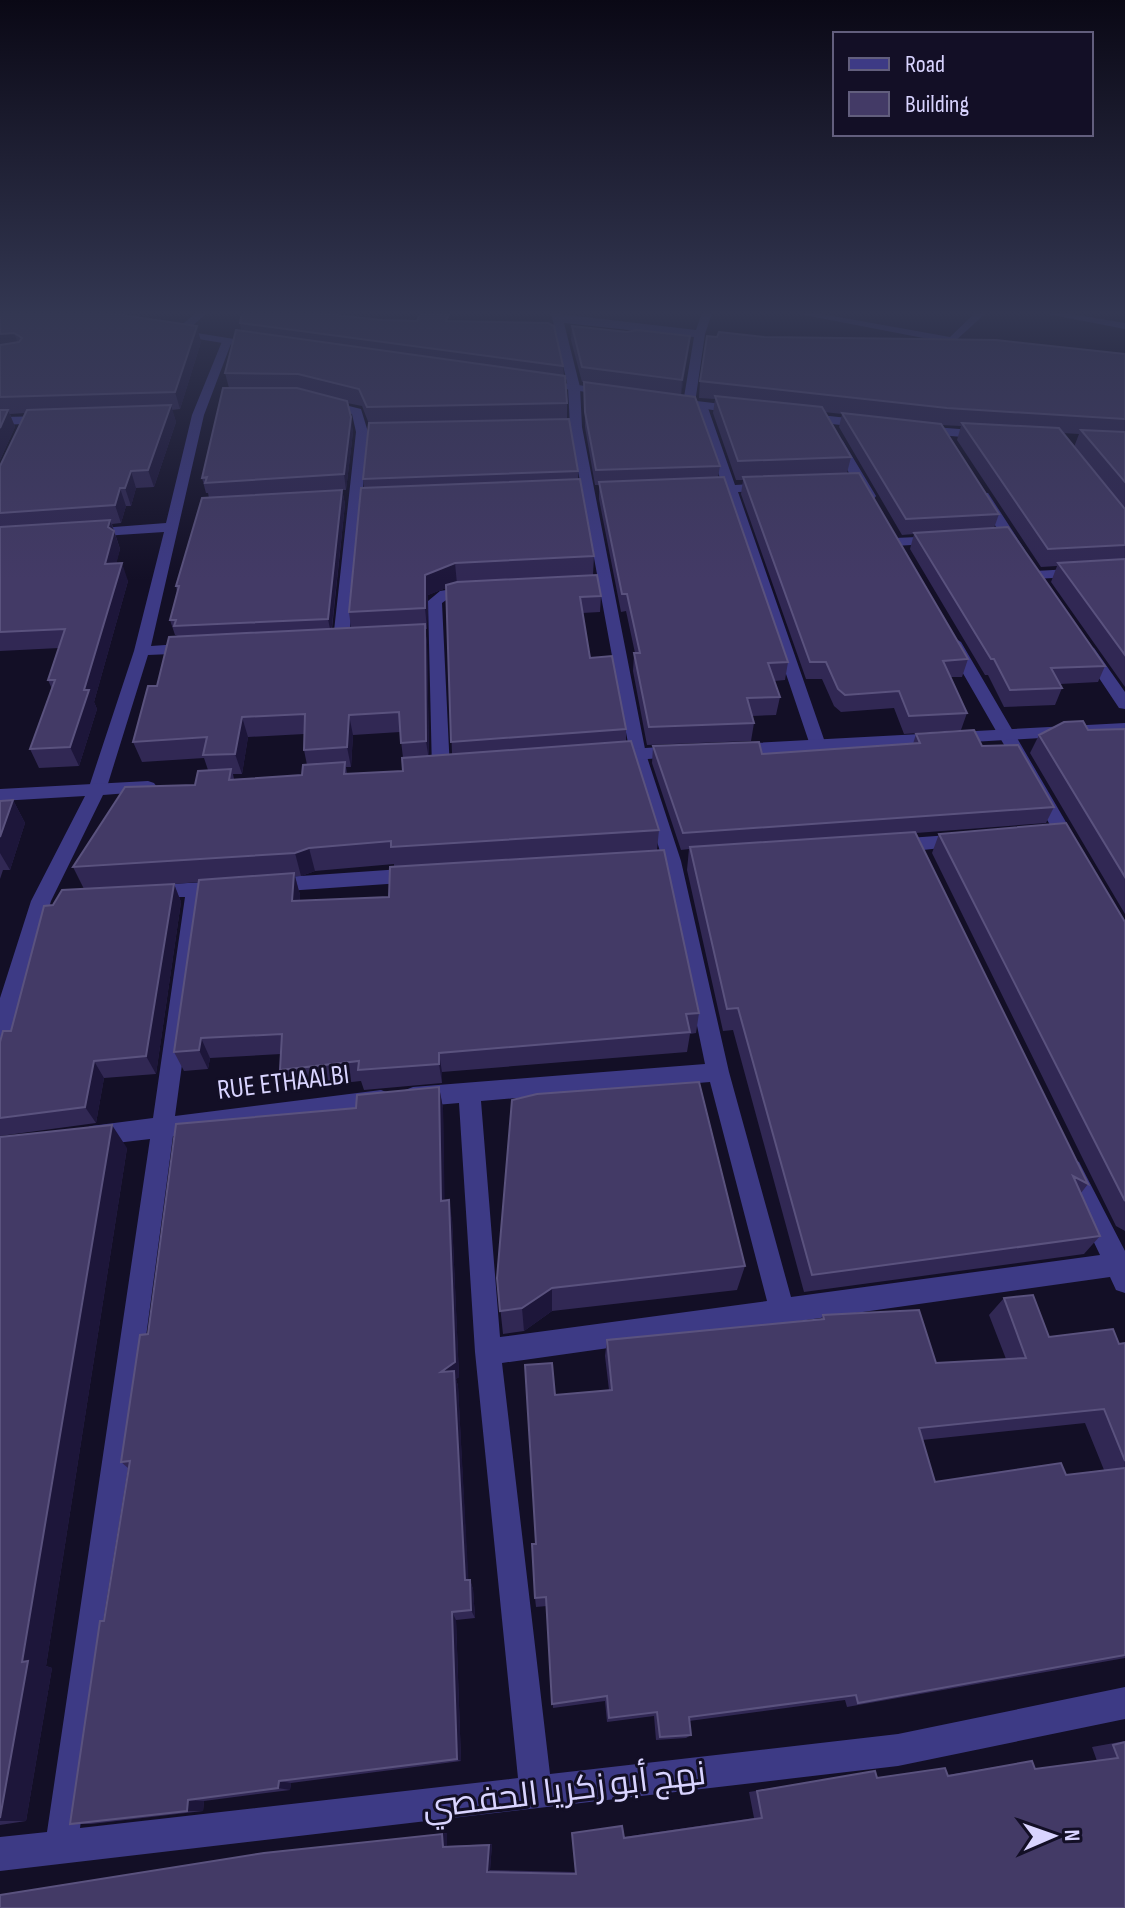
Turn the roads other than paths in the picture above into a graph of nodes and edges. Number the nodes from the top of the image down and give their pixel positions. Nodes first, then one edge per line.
1 (205, 402) edge
2 (320, 402) edge
3 (572, 402) edge
4 (681, 402) edge
5 (695, 404) junction
6 (748, 411) edge
7 (794, 416) edge
8 (59, 419) edge
9 (28, 420) junction
10 (825, 420) junction
11 (0, 421) edge
12 (882, 426) edge
13 (912, 429) edge
14 (377, 431) edge
15 (362, 432) junction
16 (22, 434) edge
17 (1002, 437) edge
18 (975, 484) edge
19 (787, 486) edge
20 (728, 489) junction
21 (686, 491) edge
22 (875, 506) edge
23 (172, 527) junction
24 (78, 533) edge
25 (952, 539) edge
26 (896, 543) edge
27 (1125, 570) edge
28 (486, 589) edge
29 (947, 631) edge
30 (1079, 638) edge
31 (340, 640) edge
32 (203, 647) edge
33 (142, 651) junction
34 (1125, 704) edge
35 (1125, 728) edge
36 (1010, 737) junction
37 (819, 748) junction
38 (638, 754) junction
39 (592, 757) edge
40 (441, 770) edge
41 (161, 786) edge
42 (97, 790) junction
43 (0, 795) edge
44 (988, 838) edge
45 (869, 848) edge
46 (1078, 858) edge
47 (428, 874) edge
48 (196, 890) junction
49 (134, 893) edge
50 (0, 1030) edge
51 (718, 1072) junction
52 (469, 1092) junction
53 (161, 1126) junction
54 (73, 1138) edge
55 (1063, 1152) edge
56 (1122, 1269) edge
57 (782, 1311) junction
58 (488, 1352) junction
59 (1125, 1703) edge
60 (536, 1792) junction
61 (61, 1848) junction
62 (0, 1854) edge

1 - 23 street
2 - 15 street
3 - 38 street
4 - 5 street
5 - 6 street
5 - 20 street
7 - 10 street
8 - 9 street
9 - 11 street
9 - 16 street
10 - 12 street
10 - 22 street
13 - 17 street
14 - 15 street
15 - 31 street
18 - 27 street
19 - 20 street
20 - 21 street
20 - 37 street
23 - 24 street
23 - 33 street
25 - 26 street
28 - 40 street
29 - 36 street
30 - 34 street
32 - 33 street
33 - 42 street
35 - 36 street
36 - 37 street
36 - 46 street
37 - 38 street
38 - 39 street
38 - 51 street
41 - 42 street
42 - 43 street
42 - 50 street
44 - 45 street
47 - 48 street
48 - 49 street
48 - 53 street
51 - 52 street, RUE ETHAALBI
51 - 57 street
52 - 53 street, RUE ETHAALBI
52 - 58 street
53 - 54 street, RUE ETHAALBI
53 - 61 street
55 - 56 street
56 - 57 street
57 - 58 street
58 - 60 street
59 - 60 street, نهج أبو زكريا الحفصي
60 - 61 street, نهج أبو زكريا الحفصي
61 - 62 street, نهج أبو زكريا الحفصي

